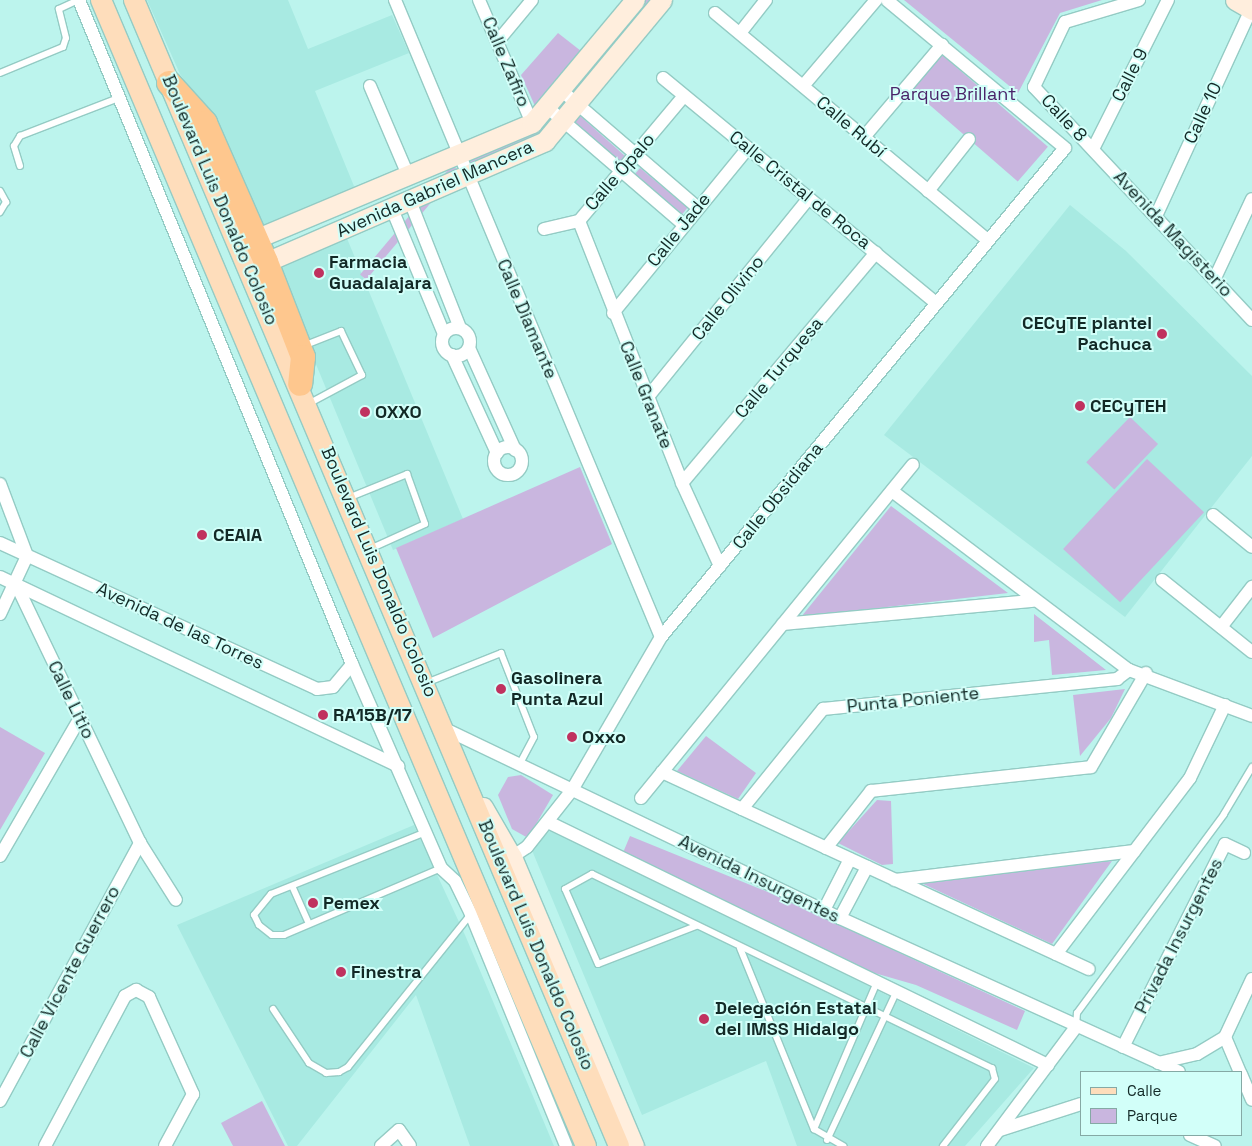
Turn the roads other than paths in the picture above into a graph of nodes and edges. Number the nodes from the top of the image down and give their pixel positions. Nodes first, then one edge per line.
1 (78, 0) edge
2 (101, 0) edge
3 (134, 0) edge
4 (394, 0) edge
5 (479, 0) edge
6 (532, 0) edge
7 (635, 0) edge
8 (662, 0) edge
9 (766, 0) edge
10 (876, 0) edge
11 (887, 0) edge
12 (1139, 0) edge
13 (1168, 0) edge
14 (1246, 6) edge
15 (715, 13) dead end
16 (740, 33) junction
17 (498, 40) junction
18 (942, 45) junction
19 (0, 73) edge
20 (663, 78) dead end
21 (169, 83) junction
22 (370, 86) dead end
23 (803, 86) junction
24 (561, 90) junction
25 (684, 96) junction
26 (121, 97) junction
27 (576, 103) junction
28 (547, 107) junction
29 (563, 120) junction
30 (532, 123) junction
31 (864, 137) junction
32 (969, 139) dead end
33 (748, 148) junction
34 (1093, 149) junction
35 (459, 154) junction
36 (637, 155) junction
37 (20, 166) dead end
38 (622, 172) junction
39 (408, 176) junction
40 (466, 176) junction
41 (0, 191) edge
42 (928, 191) junction
43 (809, 198) junction
44 (1252, 199) edge
45 (410, 201) junction
46 (697, 207) junction
47 (392, 209) junction
48 (0, 212) edge
49 (316, 214) junction
50 (1156, 216) junction
51 (579, 220) junction
52 (683, 224) junction
53 (544, 229) dead end
54 (325, 237) junction
55 (255, 239) junction
56 (987, 240) junction
57 (876, 253) junction
58 (266, 262) junction
59 (1215, 278) junction
60 (936, 303) junction
61 (613, 313) junction
62 (1252, 320) edge
63 (460, 328) junction
64 (444, 334) junction
65 (299, 347) junction
66 (469, 348) junction
67 (452, 355) junction
68 (304, 394) junction
69 (647, 398) junction
70 (515, 450) junction
71 (497, 453) junction
72 (913, 466) dead end
73 (682, 483) junction
74 (0, 484) edge
75 (892, 491) junction
76 (348, 498) junction
77 (1213, 515) dead end
78 (0, 544) edge
79 (1252, 547) edge
80 (369, 549) junction
81 (27, 556) junction
82 (720, 566) junction
83 (0, 577) edge
84 (1162, 580) dead end
85 (16, 584) junction
86 (1252, 587) edge
87 (1033, 601) junction
88 (0, 614) edge
89 (783, 624) junction
90 (1221, 627) junction
91 (662, 637) junction
92 (1252, 652) edge
93 (352, 664) junction
94 (1129, 670) junction
95 (1146, 673) junction
96 (426, 683) junction
97 (1225, 705) junction
98 (1252, 716) edge
99 (80, 718) junction
100 (444, 728) junction
101 (519, 765) junction
102 (398, 766) junction
103 (1252, 767) edge
104 (662, 772) junction
105 (468, 782) junction
106 (572, 790) junction
107 (641, 798) dead end
108 (742, 809) junction
109 (548, 822) junction
110 (426, 832) junction
111 (140, 843) junction
112 (826, 848) junction
113 (1134, 851) junction
114 (1244, 853) dead end
115 (0, 856) edge
116 (512, 857) junction
117 (850, 859) junction
118 (867, 867) junction
119 (441, 868) junction
120 (895, 880) junction
121 (293, 888) junction
122 (176, 900) dead end
123 (477, 907) junction
124 (824, 910) junction
125 (840, 918) junction
126 (309, 924) junction
127 (696, 926) junction
128 (740, 948) junction
129 (1056, 954) junction
130 (1088, 969) dead end
131 (1252, 979) edge
132 (876, 984) junction
133 (896, 993) junction
134 (273, 1009) dead end
135 (865, 1009) junction
136 (885, 1018) junction
137 (1076, 1027) junction
138 (1225, 1037) junction
139 (1123, 1047) junction
140 (1158, 1063) junction
141 (1048, 1065) junction
142 (1177, 1071) edge
143 (1239, 1071) edge
144 (1242, 1078) edge
145 (1252, 1100) edge
146 (0, 1102) edge
147 (1080, 1104) edge
148 (814, 1130) junction
149 (1000, 1130) junction
150 (1192, 1136) edge
151 (827, 1140) junction
152 (1209, 1143) edge
153 (45, 1146) edge
154 (165, 1146) edge
155 (381, 1146) edge
156 (410, 1146) edge
157 (566, 1146) edge
158 (586, 1146) edge
159 (619, 1146) edge
160 (634, 1146) edge
161 (844, 1146) edge
162 (944, 1146) edge
163 (987, 1146) edge
164 (1191, 1146) edge

1 - 19 lane
1 - 26 street
2 - 123 main road, Boulevard Luis Donaldo Colosio
3 - 21 main road, Boulevard Luis Donaldo Colosio
4 - 35 street, Calle Diamante
5 - 17 street, Calle Zafiro
6 - 17 street
7 - 24 street, Avenida Gabriel Mancera
8 - 27 street, Avenida Gabriel Mancera
9 - 16 street
10 - 23 street
11 - 18 street
12 - 34 street, Calle 8
13 - 34 street, Calle 9
14 - 50 street, Calle 10
15 - 16 street, Calle Rubí
16 - 23 street, Calle Rubí
17 - 30 street, Calle Zafiro
18 - 31 street
18 - 56 street, Calle Obsidiana
20 - 25 street, Calle Cristal de Roca
21 - 55 highway
21 - 68 main road, Boulevard Luis Donaldo Colosio
22 - 39 street
23 - 31 street, Calle Rubí
24 - 27 street
24 - 28 street, Avenida Gabriel Mancera
25 - 33 street, Calle Cristal de Roca
25 - 36 street, Calle Ópalo
26 - 37 lane
26 - 93 street
27 - 29 street, Avenida Gabriel Mancera
27 - 36 street
28 - 29 street
28 - 30 street, Avenida Gabriel Mancera
29 - 38 street
29 - 40 street, Avenida Gabriel Mancera
30 - 35 street, Avenida Gabriel Mancera
31 - 42 street, Calle Rubí
32 - 42 street
33 - 43 street, Calle Cristal de Roca
33 - 46 street, Calle Jade
34 - 50 street, Avenida Magisterio
35 - 39 street, Avenida Gabriel Mancera
35 - 40 street, Calle Diamante
36 - 38 street, Calle Ópalo
36 - 46 street
38 - 51 street, Calle Ópalo
38 - 52 street
39 - 49 street, Avenida Gabriel Mancera
40 - 45 street, Avenida Gabriel Mancera
40 - 91 street, Calle Diamante
41 - 48 lane
42 - 56 street, Calle Rubí
43 - 57 street, Calle Cristal de Roca
43 - 69 street, Calle Olivino
44 - 59 street
45 - 47 street, Avenida Gabriel Mancera
45 - 63 street
46 - 52 street, Calle Jade
47 - 54 street, Avenida Gabriel Mancera
47 - 64 street
49 - 54 street
49 - 55 street, Avenida Gabriel Mancera
50 - 59 street, Avenida Magisterio
51 - 53 street, Calle Ópalo
51 - 61 street, Calle Granate
52 - 61 street, Calle Jade
54 - 58 street, Avenida Gabriel Mancera
55 - 58 highway
56 - 60 street, Calle Obsidiana
57 - 60 street, Calle Cristal de Roca
57 - 73 street, Calle Turquesa
58 - 65 highway
59 - 62 street, Avenida Magisterio
60 - 82 street, Calle Obsidiana
61 - 69 street, Calle Granate
63 - 64 street
63 - 66 street
64 - 67 street
65 - 68 highway
65 - 68 lane
66 - 67 street
66 - 70 street
67 - 71 street
68 - 76 main road, Boulevard Luis Donaldo Colosio
69 - 73 street, Calle Granate
70 - 71 street
70 - 71 street
72 - 75 street
73 - 82 street, Calle Granate
74 - 81 street
75 - 87 street
75 - 89 street
76 - 80 main road, Boulevard Luis Donaldo Colosio
76 - 80 lane
77 - 79 street
78 - 81 street, Avenida de las Torres
80 - 96 main road, Boulevard Luis Donaldo Colosio
81 - 85 street
81 - 93 street, Avenida de las Torres
82 - 91 street, Calle Obsidiana
83 - 85 street
84 - 90 street
85 - 88 street
85 - 99 street, Calle Litio
85 - 102 street
86 - 90 street
87 - 89 street
87 - 94 street
89 - 104 street
90 - 92 street
91 - 106 street, Calle Obsidiana
93 - 102 street
94 - 95 street
94 - 108 street, Punta Poniente
95 - 97 street
95 - 112 street
96 - 100 main road, Boulevard Luis Donaldo Colosio
96 - 101 lane
97 - 98 street
97 - 113 street
99 - 111 street, Calle Litio
99 - 115 street
100 - 101 street, Avenida Insurgentes
100 - 105 main road, Boulevard Luis Donaldo Colosio
101 - 106 street, Avenida Insurgentes
102 - 110 street
103 - 137 lane
104 - 107 street
104 - 108 street
105 - 116 street
105 - 159 main road, Boulevard Luis Donaldo Colosio
106 - 109 street, Calle Obsidiana
106 - 124 street, Avenida Insurgentes
108 - 112 street
109 - 116 street, Calle Obsidiana
109 - 132 street
110 - 119 street
110 - 121 lane
111 - 122 street, Calle Litio
111 - 146 street, Calle Vicente Guerrero
112 - 117 street
113 - 120 street
113 - 129 street
114 - 139 street, Privada Insurgentes
116 - 160 street
117 - 118 street
117 - 124 street
118 - 120 street
118 - 125 street
119 - 123 street
119 - 126 lane
120 - 129 street
121 - 126 lane
121 - 126 lane
123 - 134 lane
123 - 157 street
123 - 158 main road, Boulevard Luis Donaldo Colosio
124 - 125 street, Avenida Insurgentes
125 - 137 street, Avenida Insurgentes
127 - 127 lane
127 - 128 lane
128 - 135 lane
128 - 148 lane
129 - 130 street
131 - 138 street
132 - 133 street
132 - 135 lane
133 - 136 lane
133 - 141 street
135 - 136 lane
135 - 148 lane
136 - 151 lane
136 - 162 lane
137 - 139 street, Avenida Insurgentes
137 - 141 street
138 - 140 street
138 - 143 street
139 - 140 street, Avenida Insurgentes
140 - 142 street, Avenida Insurgentes
141 - 149 street
144 - 145 street
147 - 149 street
148 - 151 lane
149 - 163 street
150 - 152 street
151 - 161 lane
152 - 164 street
153 - 154 street
155 - 156 street

